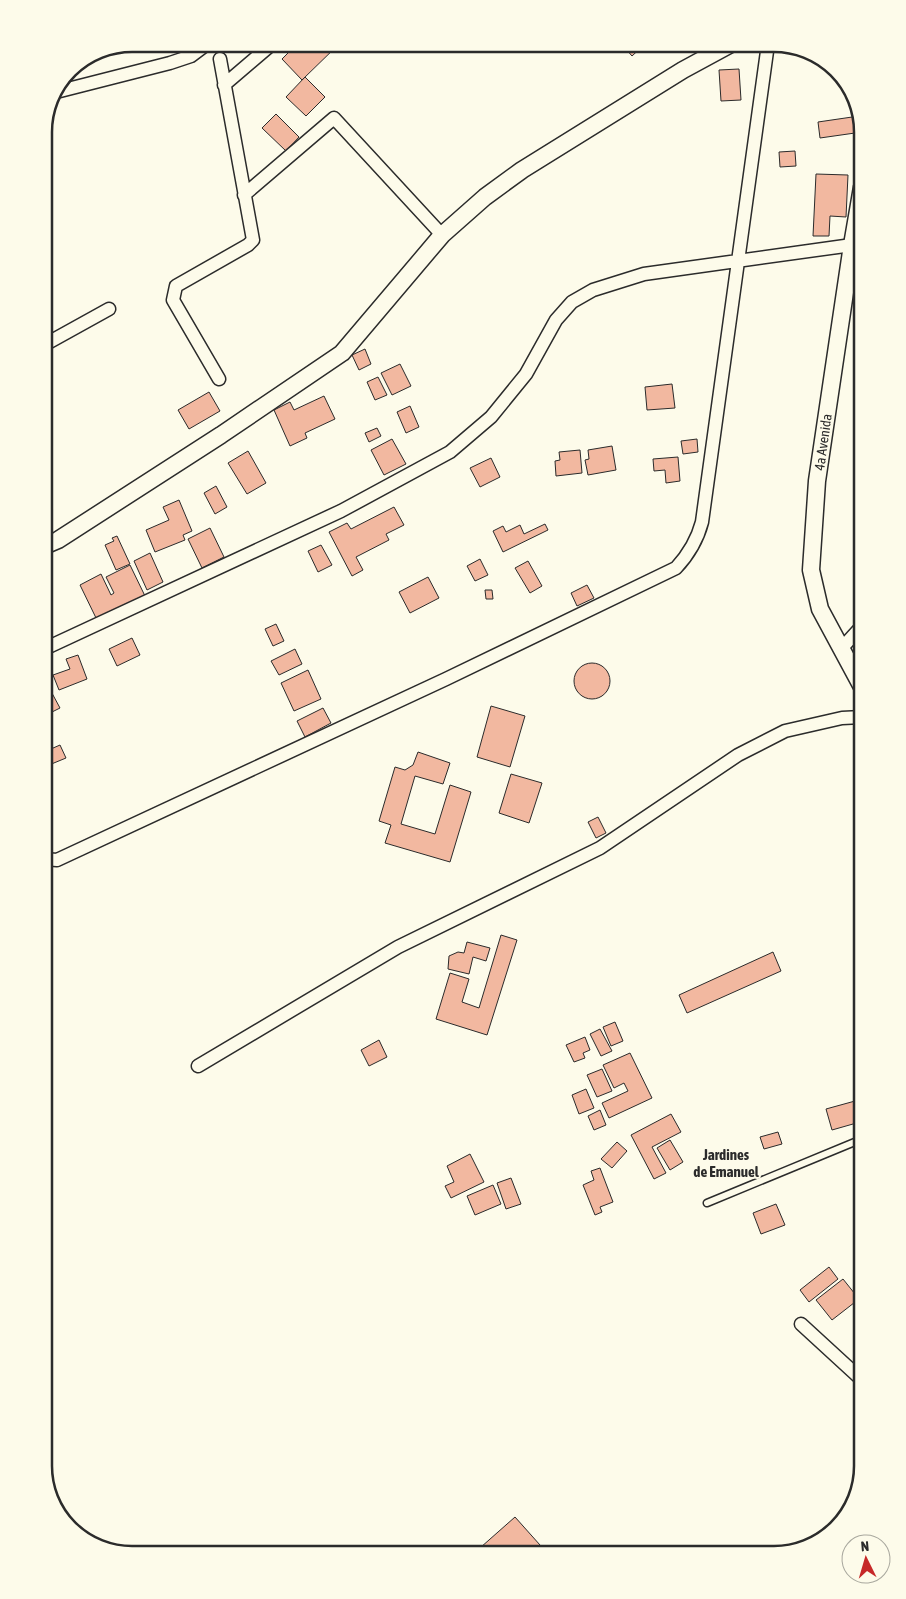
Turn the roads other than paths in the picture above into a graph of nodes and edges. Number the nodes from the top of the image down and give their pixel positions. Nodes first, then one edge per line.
1 (196, 52) edge
2 (262, 52) edge
3 (715, 53) edge
4 (767, 53) edge
5 (220, 59) dead end
6 (224, 85) junction
7 (65, 90) edge
8 (244, 195) junction
9 (854, 233) edge
10 (442, 235) junction
11 (852, 245) junction
12 (738, 261) junction
13 (109, 309) dead end
14 (53, 339) edge
15 (219, 379) dead end
16 (53, 542) edge
17 (854, 635) edge
18 (53, 645) edge
19 (841, 649) junction
20 (854, 673) edge
21 (854, 717) edge
22 (52, 860) edge
23 (198, 1066) dead end
24 (854, 1142) edge
25 (707, 1203) dead end
26 (800, 1324) dead end
27 (854, 1373) edge

1 - 7 street
2 - 6 street
3 - 10 street
4 - 12 street
5 - 6 street
6 - 8 street
8 - 10 street
8 - 15 street
9 - 11 street, 4a Avenida
10 - 16 street
11 - 12 street
11 - 19 street, 4a Avenida
12 - 18 street
12 - 22 street
13 - 14 street
17 - 19 street
19 - 20 street, 4a Avenida
21 - 23 street
24 - 25 lane
26 - 27 street

